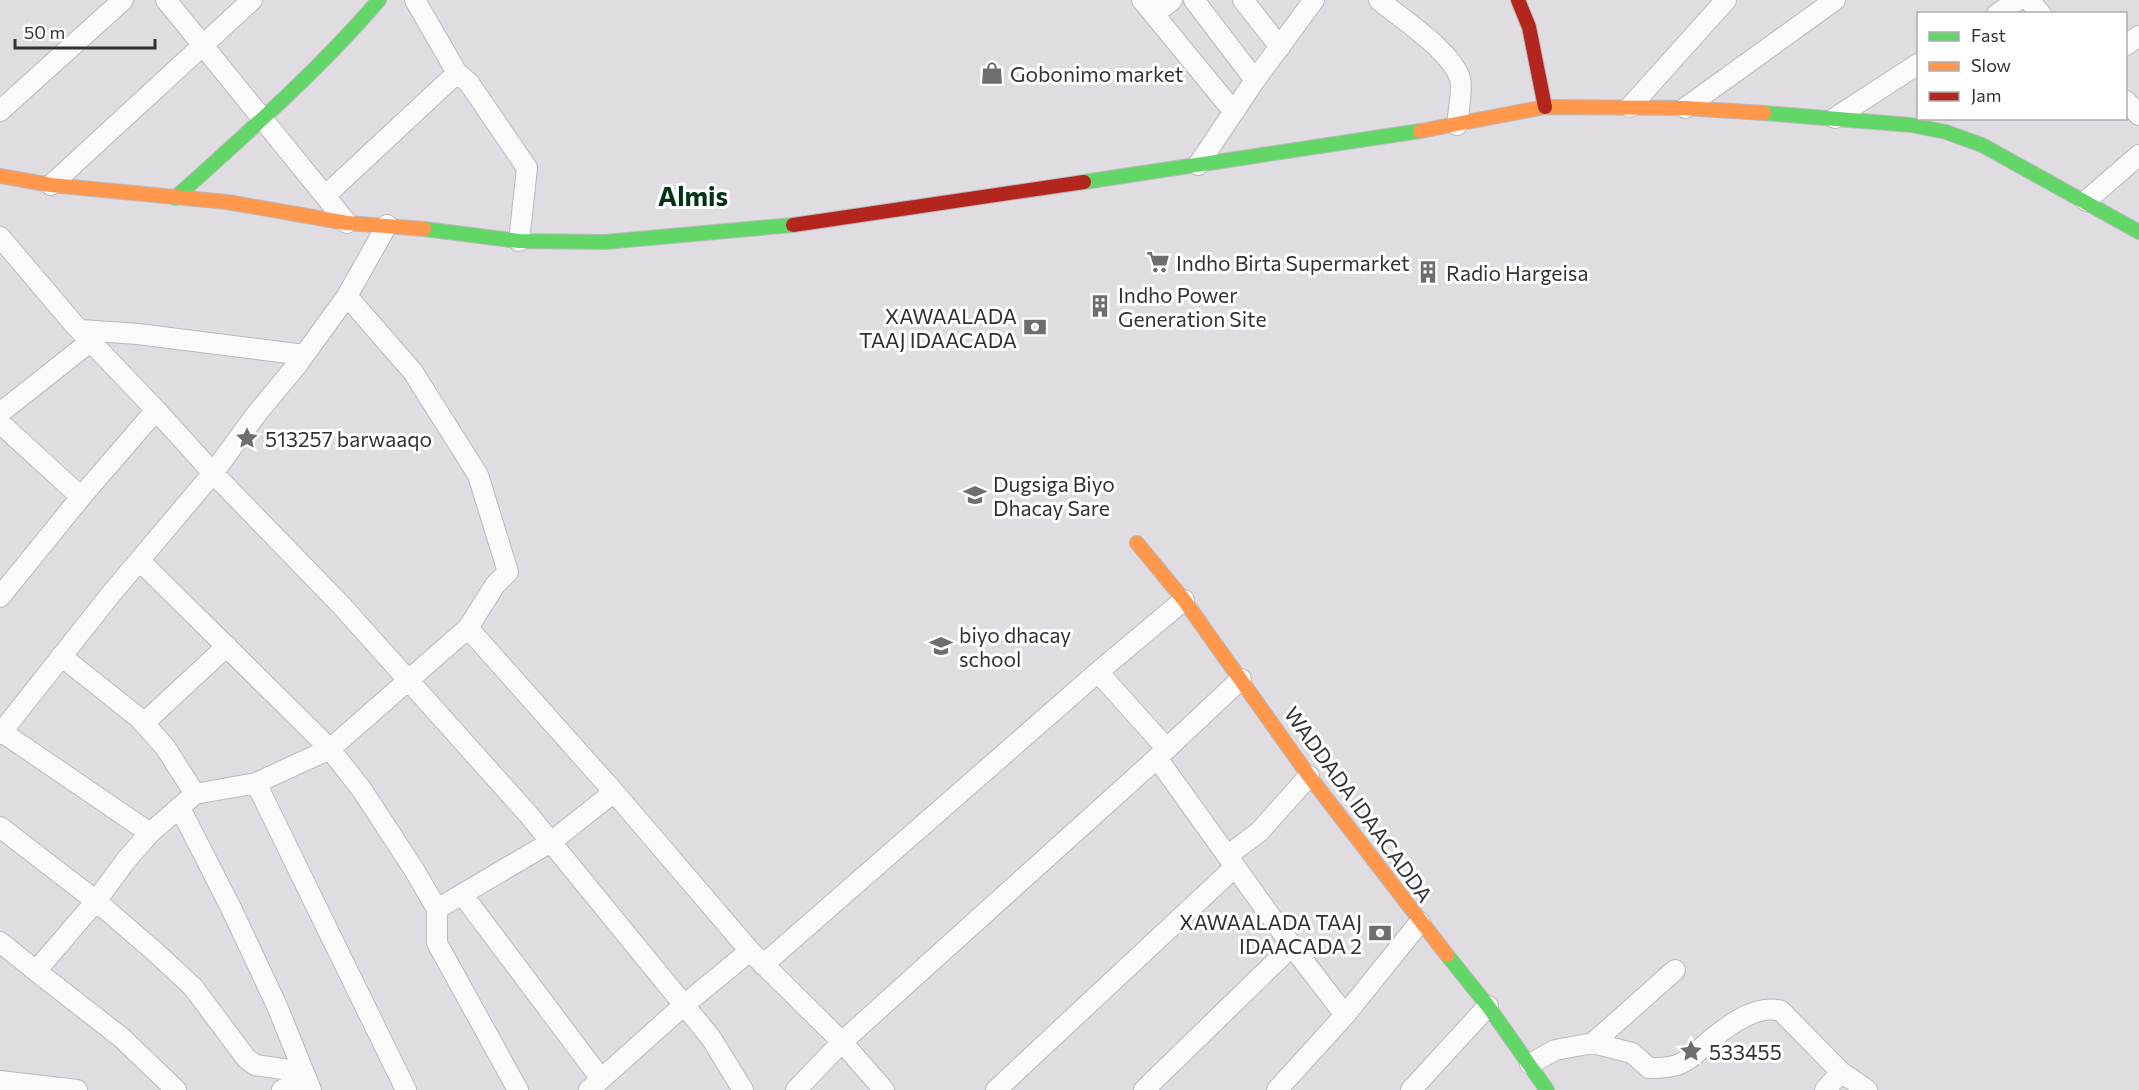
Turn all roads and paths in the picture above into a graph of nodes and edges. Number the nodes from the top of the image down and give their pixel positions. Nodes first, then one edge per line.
1 (123, 0) edge
2 (166, 0) edge
3 (252, 0) edge
4 (415, 0) edge
5 (1172, 0) edge
6 (1194, 0) edge
7 (1243, 0) edge
8 (1379, 0) edge
9 (2018, 0) edge
10 (2029, 0) edge
11 (376, 1) edge
12 (1520, 1) edge
13 (1724, 1) edge
14 (1826, 2) edge
15 (1304, 4) edge
16 (1148, 7) edge
17 (2000, 12) edge
18 (2040, 12) edge
19 (204, 46) junction
20 (1280, 46) junction
21 (1917, 65) edge
22 (457, 73) junction
23 (1255, 80) junction
24 (2127, 102) edge
25 (1545, 107) junction
26 (1630, 107) junction
27 (1685, 108) junction
28 (0, 111) edge
29 (1234, 112) junction
30 (2139, 114) edge
31 (1834, 118) junction
32 (263, 119) junction
33 (1456, 125) junction
34 (2139, 155) edge
35 (1198, 165) junction
36 (0, 176) edge
37 (51, 185) junction
38 (325, 196) junction
39 (176, 198) junction
40 (2086, 201) junction
41 (347, 223) junction
42 (387, 225) junction
43 (2139, 232) edge
44 (0, 237) edge
45 (519, 241) junction
46 (346, 296) junction
47 (86, 335) junction
48 (304, 355) junction
49 (156, 410) junction
50 (0, 413) edge
51 (0, 423) edge
52 (213, 472) junction
53 (81, 497) junction
54 (1137, 543) dead end
55 (140, 561) junction
56 (0, 597) edge
57 (1184, 600) junction
58 (468, 628) junction
59 (227, 646) junction
60 (62, 656) junction
61 (1098, 672) junction
62 (1241, 679) junction
63 (409, 681) junction
64 (144, 723) junction
65 (1, 733) edge
66 (330, 749) junction
67 (1162, 754) junction
68 (1309, 776) junction
69 (256, 783) junction
70 (614, 792) junction
71 (195, 795) junction
72 (180, 808) junction
73 (0, 827) edge
74 (150, 833) junction
75 (551, 842) junction
76 (1231, 861) junction
77 (462, 894) junction
78 (96, 901) junction
79 (437, 909) junction
80 (1420, 922) junction
81 (0, 942) edge
82 (1292, 946) junction
83 (757, 958) junction
84 (1675, 970) dead end
85 (36, 971) junction
86 (684, 1005) junction
87 (1488, 1006) junction
88 (1345, 1015) junction
89 (842, 1042) junction
90 (1593, 1043) junction
91 (1530, 1064) junction
92 (1841, 1072) junction
93 (307, 1080) edge
94 (0, 1081) edge
95 (595, 1085) edge
96 (1540, 1088) edge
97 (77, 1090) edge
98 (174, 1090) edge
99 (282, 1090) edge
100 (406, 1090) edge
101 (518, 1090) edge
102 (743, 1090) edge
103 (796, 1090) edge
104 (884, 1090) edge
105 (996, 1090) edge
106 (1144, 1090) edge
107 (1277, 1090) edge
108 (1411, 1090) edge
109 (1825, 1090) edge
110 (1867, 1090) edge

1 - 28 street
2 - 19 street
3 - 19 street
4 - 22 street
5 - 16 street
6 - 23 street
7 - 20 street
8 - 33 street
9 - 17 street
10 - 18 street
11 - 32 main road
12 - 25 main road
13 - 26 street
14 - 27 street
15 - 20 street
16 - 29 street
19 - 32 street
19 - 37 street
20 - 23 street
21 - 31 street
22 - 38 street
22 - 45 street
23 - 29 street
24 - 30 street
25 - 26 main road
25 - 33 main road
26 - 27 main road
27 - 31 main road
29 - 35 street
31 - 40 main road
32 - 38 street
32 - 39 main road
33 - 35 main road
34 - 40 street
35 - 45 main road
36 - 37 main road
37 - 39 main road
38 - 41 street
39 - 41 main road
40 - 43 main road
41 - 42 main road
42 - 45 main road
42 - 46 street
44 - 47 street
46 - 48 street
46 - 58 street
47 - 48 street
47 - 49 street
47 - 50 street
48 - 52 street
49 - 52 street
49 - 53 street
51 - 53 street
52 - 55 street
52 - 63 street
53 - 56 street
54 - 57 main road, WADDADA IDAACADDA
55 - 59 street
55 - 60 street
57 - 61 street
57 - 62 main road, WADDADA IDAACADDA
58 - 63 street
58 - 70 street
59 - 64 street
59 - 66 street
60 - 64 street
60 - 65 street
61 - 67 street
61 - 83 street
62 - 67 street
62 - 68 main road, WADDADA IDAACADDA
63 - 66 street
63 - 75 street
64 - 71 street
65 - 74 street
66 - 69 street
66 - 79 street
67 - 76 street
67 - 89 street
68 - 76 street
68 - 80 main road, WADDADA IDAACADDA
69 - 71 street
69 - 100 street
70 - 75 street
70 - 83 street
71 - 72 street
72 - 74 street
72 - 93 street
73 - 78 street
74 - 78 street
75 - 77 street
75 - 86 street
76 - 82 street
76 - 105 street
77 - 79 street
77 - 95 street
78 - 85 street
78 - 93 street
79 - 101 street
80 - 87 main road, WADDADA IDAACADDA
80 - 88 street
81 - 85 street
82 - 88 street
82 - 106 street
83 - 86 street
83 - 89 street
84 - 90 street
85 - 98 street
86 - 95 street
86 - 102 street
87 - 91 main road, WADDADA IDAACADDA
87 - 108 street
88 - 107 street
89 - 103 street
89 - 104 street
90 - 91 street
90 - 92 street
91 - 96 main road, WADDADA IDAACADDA
92 - 109 street
92 - 110 street
93 - 99 street
94 - 97 street

